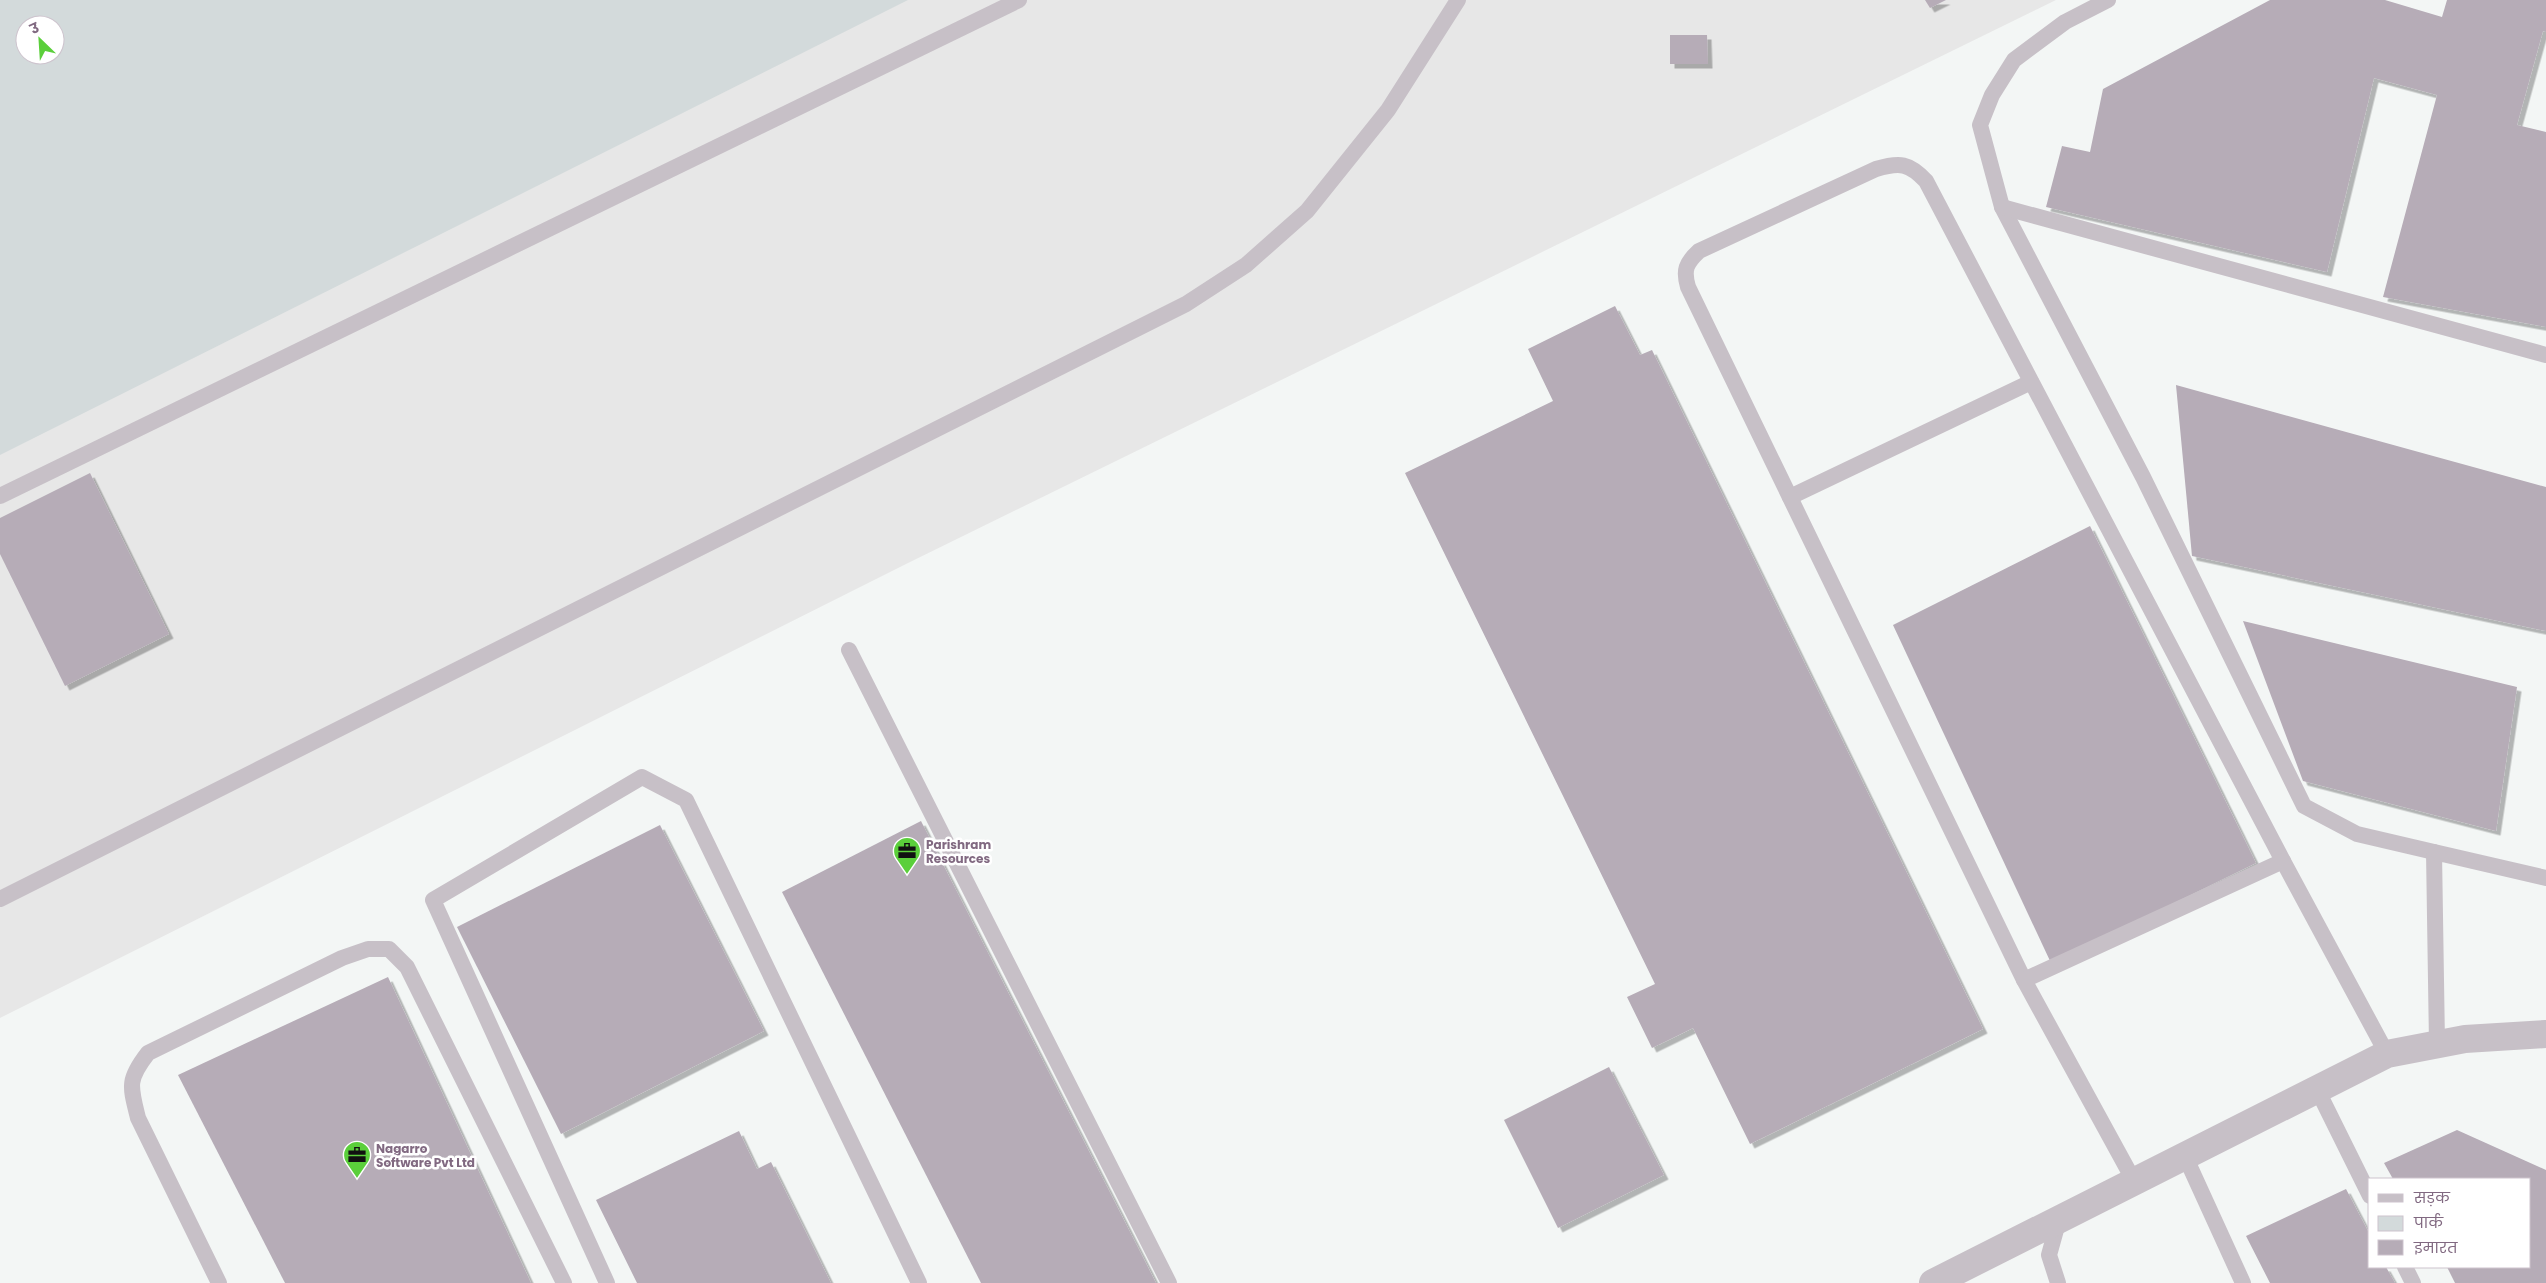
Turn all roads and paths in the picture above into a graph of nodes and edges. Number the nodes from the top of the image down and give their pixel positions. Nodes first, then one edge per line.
1 (1019, 0) edge
2 (1458, 0) edge
3 (2108, 0) edge
4 (2002, 207) junction
5 (2546, 355) edge
6 (2031, 382) junction
7 (0, 496) edge
8 (1790, 497) junction
9 (849, 650) dead end
10 (2434, 852) junction
11 (2283, 861) junction
12 (2546, 878) edge
13 (0, 899) edge
14 (2024, 980) junction
15 (2546, 1034) edge
16 (2437, 1044) junction
17 (2387, 1054) junction
18 (2317, 1089) junction
19 (2185, 1156) junction
20 (2134, 1181) junction
21 (2368, 1192) edge
22 (2059, 1219) junction
23 (2406, 1268) edge
24 (219, 1283) edge
25 (564, 1283) edge
26 (607, 1283) edge
27 (919, 1283) edge
28 (1169, 1283) edge
29 (1932, 1283) edge
30 (2058, 1283) edge
31 (2243, 1283) edge
32 (2413, 1283) edge

1 - 7 lane
2 - 13 lane
3 - 4 lane
4 - 5 lane
4 - 10 lane
6 - 8 lane
6 - 8 lane
6 - 11 lane
8 - 14 lane
9 - 28 lane
10 - 12 lane
10 - 16 lane
11 - 14 lane
11 - 17 lane
14 - 20 lane
15 - 16 street
16 - 17 street
17 - 18 street
18 - 19 street
18 - 21 lane
19 - 20 street
19 - 31 lane
20 - 22 street
22 - 29 street
22 - 30 lane
23 - 32 lane
24 - 25 lane
26 - 27 lane

